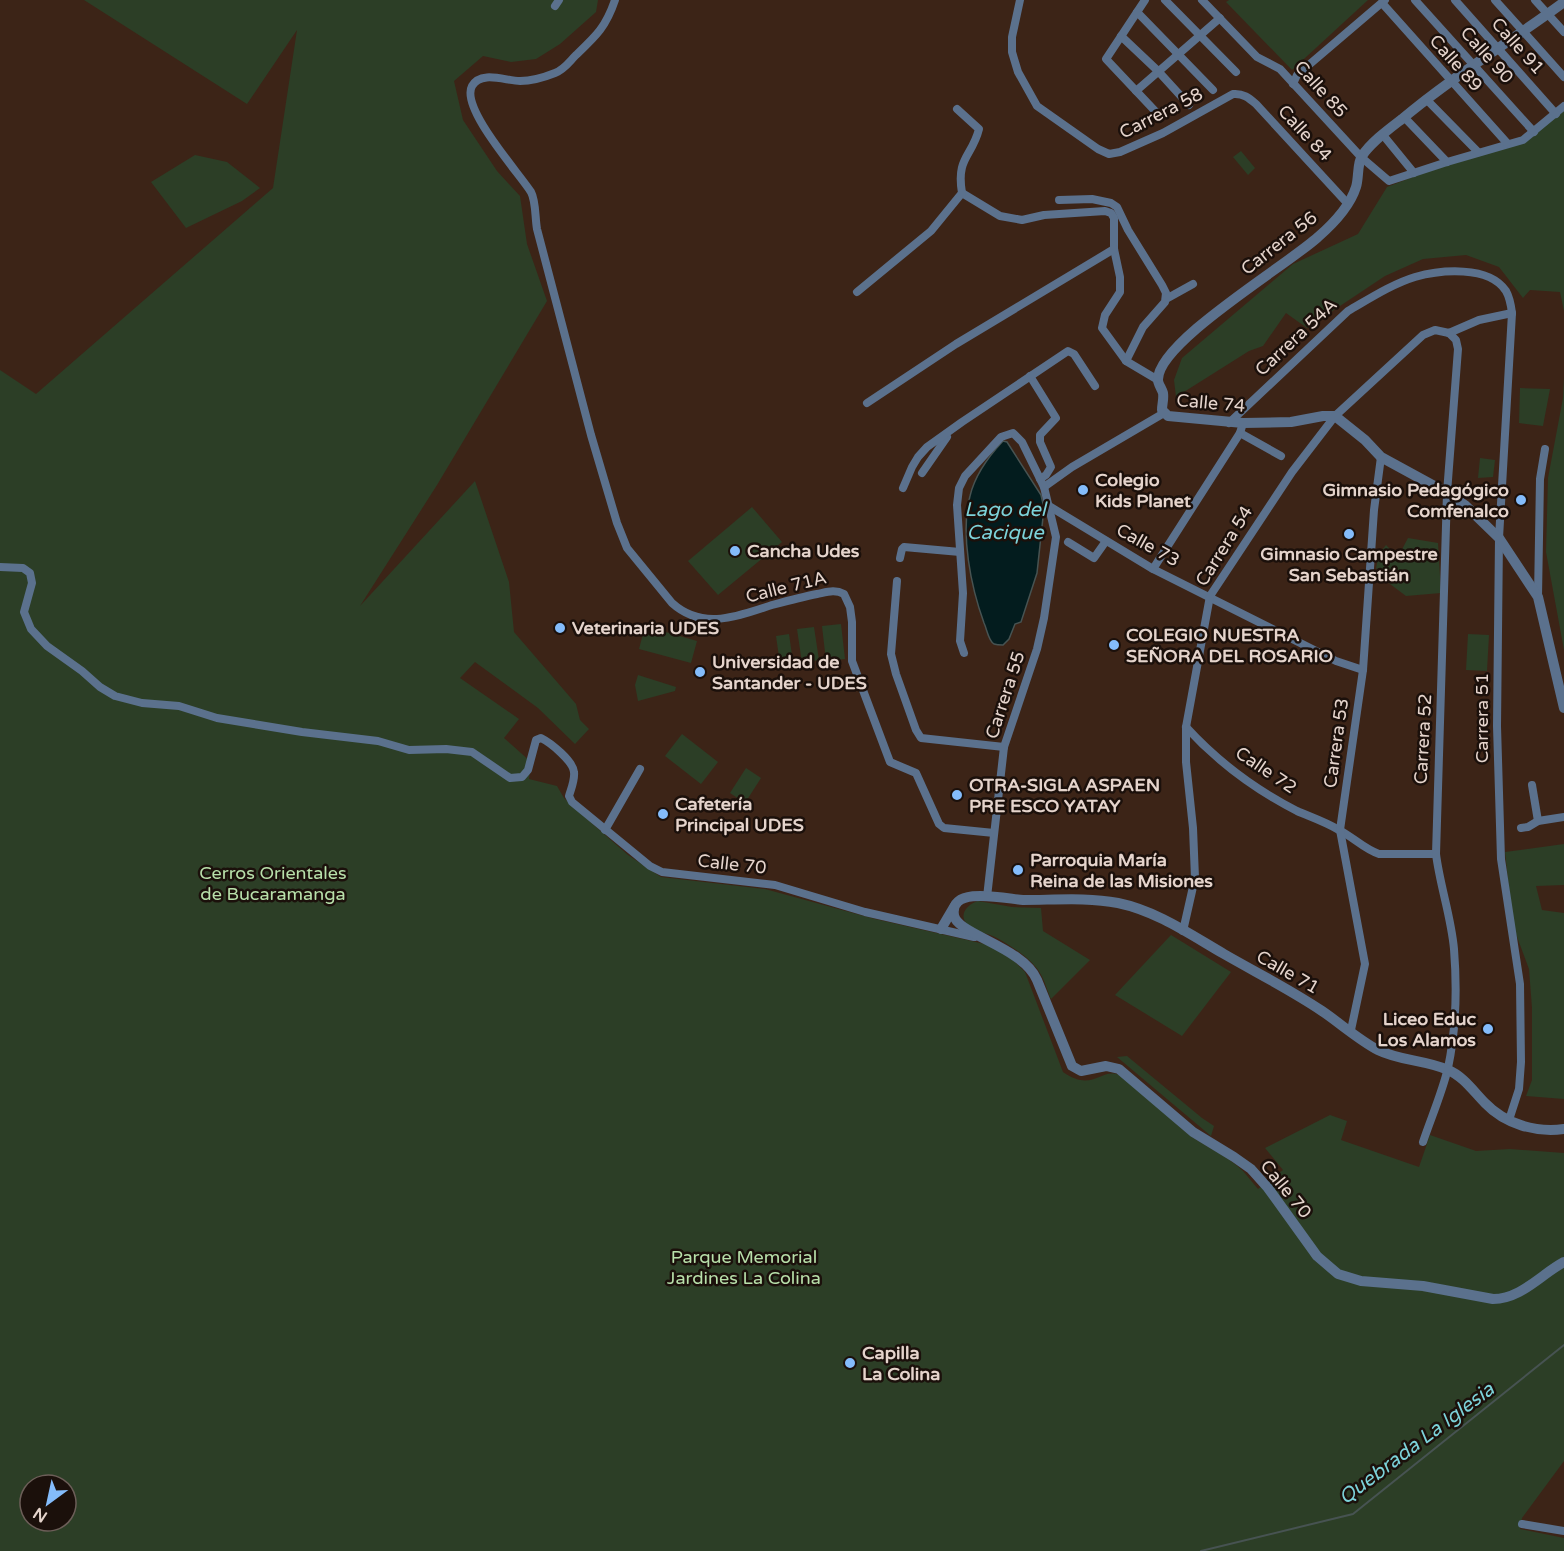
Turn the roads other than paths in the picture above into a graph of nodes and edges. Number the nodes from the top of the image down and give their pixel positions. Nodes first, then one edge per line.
1 (615, 0) edge
2 (1020, 0) edge
3 (1145, 0) edge
4 (1166, 0) edge
5 (1202, 0) edge
6 (1415, 0) edge
7 (1455, 0) edge
8 (1495, 0) edge
9 (1535, 0) edge
10 (1564, 1) edge
11 (1384, 2) edge
12 (1137, 12) junction
13 (1547, 14) junction
14 (1220, 18) junction
15 (1524, 32) junction
16 (1564, 32) edge
17 (1199, 35) junction
18 (1121, 36) junction
19 (1498, 49) junction
20 (1178, 53) junction
21 (1474, 64) junction
22 (1158, 71) junction
23 (1236, 72) dead end
24 (1564, 77) edge
25 (1450, 80) junction
26 (1293, 84) junction
27 (1213, 90) dead end
28 (1136, 91) junction
29 (1233, 94) joint
30 (1426, 99) junction
31 (1189, 105) dead end
32 (1564, 106) edge
33 (957, 109) dead end
34 (1156, 112) dead end
35 (1556, 114) junction
36 (1404, 117) junction
37 (1534, 132) junction
38 (1383, 135) junction
39 (1507, 143) junction
40 (1478, 153) junction
41 (1361, 157) junction
42 (1447, 162) junction
43 (1414, 172) junction
44 (962, 193) junction
45 (1059, 200) dead end
46 (1348, 204) junction
47 (1113, 249) junction
48 (1193, 284) dead end
49 (857, 292) dead end
50 (1166, 299) junction
51 (1512, 313) junction
52 (1449, 333) junction
53 (1126, 361) junction
54 (1030, 376) junction
55 (1158, 380) junction
56 (1095, 386) dead end
57 (867, 403) dead end
58 (1164, 413) junction
59 (1335, 416) junction
60 (1229, 423) junction
61 (1241, 428) junction
62 (951, 432) junction
63 (1545, 448) dead end
64 (1281, 456) dead end
65 (1381, 457) junction
66 (922, 473) dead end
67 (1040, 480) junction
68 (903, 489) dead end
69 (1447, 492) junction
70 (1049, 506) junction
71 (1499, 538) junction
72 (1106, 541) junction
73 (1068, 542) dead end
74 (960, 552) junction
75 (900, 558) dead end
76 (0, 567) edge
77 (1153, 569) junction
78 (897, 581) dead end
79 (1210, 596) junction
80 (1538, 597) junction
81 (964, 653) dead end
82 (1363, 670) junction
83 (1564, 708) edge
84 (1186, 727) junction
85 (1004, 747) junction
86 (640, 769) dead end
87 (1532, 785) dead end
88 (1564, 817) edge
89 (1538, 821) junction
90 (1521, 828) dead end
91 (605, 830) junction
92 (1340, 830) junction
93 (994, 833) junction
94 (1436, 854) junction
95 (974, 896) junction
96 (987, 897) junction
97 (956, 904) junction
98 (941, 929) junction
99 (968, 931) junction
100 (1183, 931) junction
101 (990, 940) junction
102 (1351, 1030) junction
103 (1448, 1070) junction
104 (1509, 1120) junction
105 (1564, 1129) edge
106 (1422, 1142) dead end
107 (1564, 1262) edge
108 (1522, 1524) dead end
109 (1564, 1531) edge

1 - 93 street, Calle 71A
2 - 29 street, Carrera 58
3 - 12 street
4 - 17 street
5 - 14 street, Calle 85
6 - 21 street, Calle 90
7 - 19 street, Calle 91
8 - 15 street
9 - 13 street
10 - 13 street
11 - 25 street, Calle 89
11 - 26 street
12 - 18 street
12 - 20 street
13 - 15 street
13 - 16 street
14 - 17 street
14 - 26 street, Calle 85
15 - 19 street
15 - 24 street
17 - 20 street
17 - 23 street
18 - 22 street
18 - 28 street
19 - 21 street
19 - 35 street, Calle 91
20 - 22 street
20 - 27 street
21 - 25 street
21 - 37 street, Calle 90
22 - 28 street
22 - 31 street
25 - 30 street
25 - 39 street, Calle 89
26 - 41 street, Calle 85
28 - 34 street
29 - 46 street, Calle 84
30 - 36 street
30 - 40 street
32 - 35 street
33 - 44 street
35 - 37 street
36 - 38 street
36 - 42 street
37 - 39 street
38 - 41 street
38 - 43 street
39 - 40 street
40 - 42 street
41 - 43 street, Calle 85
41 - 46 street, Carrera 56
42 - 43 street
44 - 47 street, Calle 74
44 - 49 street
45 - 50 street
46 - 55 street, Carrera 56
47 - 53 street, Calle 74
47 - 57 street
48 - 50 street
50 - 53 street
51 - 52 street, Carrera 54
51 - 60 street, Carrera 54A
51 - 71 street, Carrera 51
52 - 59 street, Carrera 54
52 - 69 street, Carrera 52
53 - 55 street, Calle 74
54 - 56 street
54 - 62 street
54 - 67 street
55 - 58 street, Calle 74
58 - 60 street, Calle 74
58 - 67 street
59 - 61 street, Calle 74
59 - 65 street
59 - 79 street, Carrera 54
60 - 61 street, Calle 74
61 - 64 street
61 - 77 street
62 - 66 street
62 - 68 street
63 - 80 street
65 - 69 street
65 - 82 street, Carrera 53
67 - 70 street, Carrera 55
67 - 74 street, Carrera 55
69 - 71 street
69 - 94 street, Carrera 52
70 - 72 street, Calle 73
70 - 85 street, Carrera 55
71 - 80 street
71 - 104 street, Carrera 51
72 - 73 street
72 - 77 street, Calle 73
74 - 75 street
74 - 81 street
76 - 91 street, Calle 70
77 - 79 street, Calle 73
78 - 85 street
79 - 82 street, Calle 73
79 - 84 street, Carrera 54
80 - 83 street
82 - 92 street, Carrera 53
84 - 92 street, Calle 72
84 - 100 street, Carrera 54
85 - 93 street, Carrera 55
86 - 91 street
87 - 89 street
88 - 89 street
89 - 90 street
91 - 98 street, Calle 70
92 - 94 street, Calle 72
92 - 102 street, Carrera 53
93 - 96 street, Carrera 55
94 - 103 street, Carrera 52
95 - 96 street, Calle 71
95 - 97 street, Calle 71
95 - 99 street
96 - 100 street, Calle 71
97 - 98 street
97 - 99 street
98 - 101 street, Calle 70
99 - 101 street, Calle 70
100 - 102 street, Calle 71
101 - 107 street, Calle 70
102 - 103 street, Calle 71
103 - 104 street, Calle 71
103 - 106 street, Carrera 52
104 - 105 street, Calle 71
108 - 109 street

